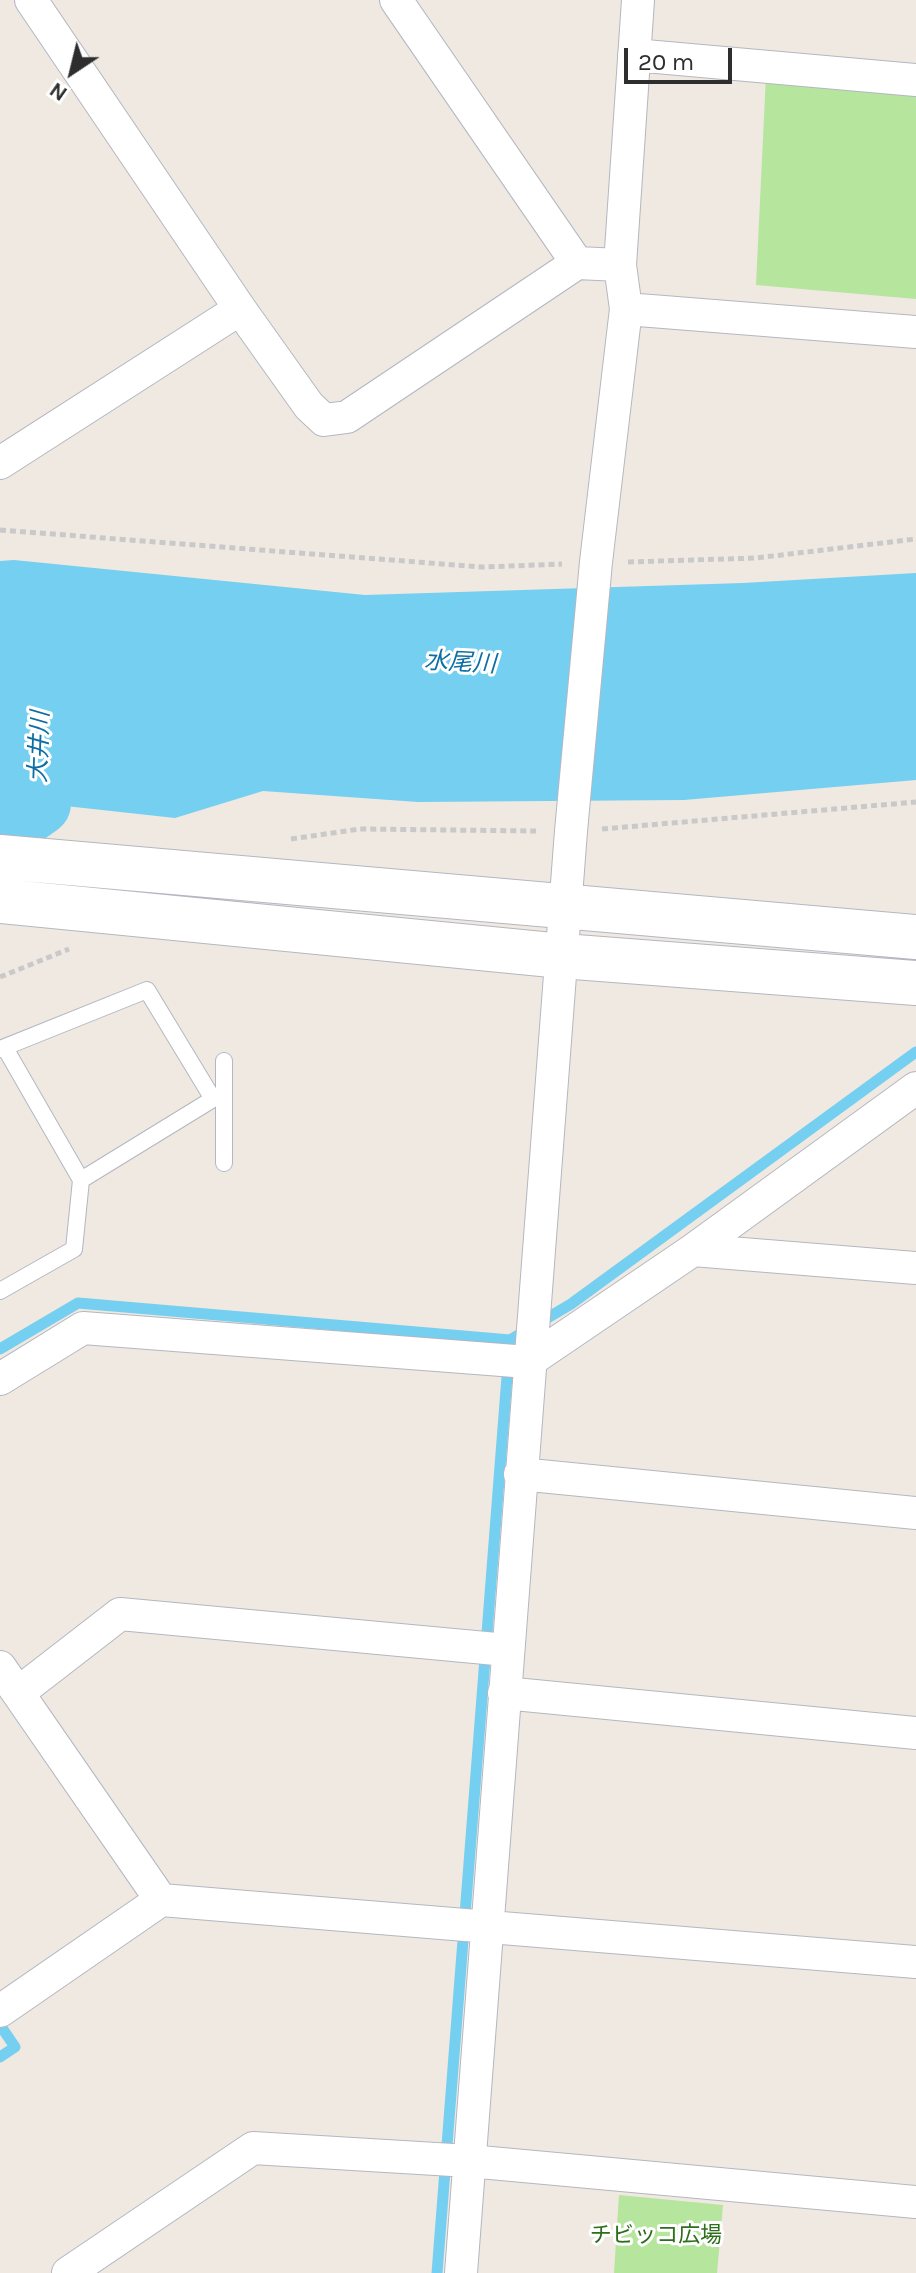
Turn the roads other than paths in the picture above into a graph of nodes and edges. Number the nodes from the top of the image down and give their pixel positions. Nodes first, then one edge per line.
1 (31, 0) edge
2 (396, 0) edge
3 (638, 0) edge
4 (634, 55) junction
5 (916, 80) edge
6 (577, 263) junction
7 (620, 265) junction
8 (240, 309) junction
9 (626, 309) junction
10 (916, 332) edge
11 (0, 463) edge
12 (0, 857) edge
13 (0, 901) edge
14 (567, 907) junction
15 (916, 937) edge
16 (562, 956) junction
17 (916, 983) edge
18 (3, 1048) edge
19 (224, 1061) dead end
20 (916, 1088) edge
21 (219, 1100) junction
22 (224, 1163) dead end
23 (81, 1180) junction
24 (693, 1250) junction
25 (916, 1268) edge
26 (0, 1291) edge
27 (528, 1362) junction
28 (0, 1379) edge
29 (520, 1474) junction
30 (916, 1513) edge
31 (507, 1650) junction
32 (9, 1680) edge
33 (504, 1693) junction
34 (916, 1733) edge
35 (161, 1900) junction
36 (486, 1925) junction
37 (916, 1962) edge
38 (0, 2011) edge
39 (469, 2161) junction
40 (916, 2202) edge
41 (68, 2273) edge
42 (461, 2273) edge

1 - 8 street
2 - 6 street
3 - 4 street
4 - 5 street
4 - 7 street
6 - 7 street
6 - 8 street
7 - 9 street
8 - 11 street
9 - 10 street
9 - 14 street
12 - 14 street
13 - 16 street
14 - 15 street
14 - 16 street
16 - 17 street
16 - 27 street
18 - 21 lane
18 - 23 lane
19 - 21 lane
20 - 24 street
21 - 22 lane
21 - 23 lane
23 - 26 lane
24 - 25 street
24 - 27 street
27 - 28 street
27 - 29 street
29 - 30 street
29 - 31 street
31 - 32 street
31 - 33 street
32 - 35 street
33 - 34 street
33 - 36 street
35 - 36 street
35 - 38 street
36 - 37 street
36 - 39 street
39 - 40 street
39 - 41 street
39 - 42 street

